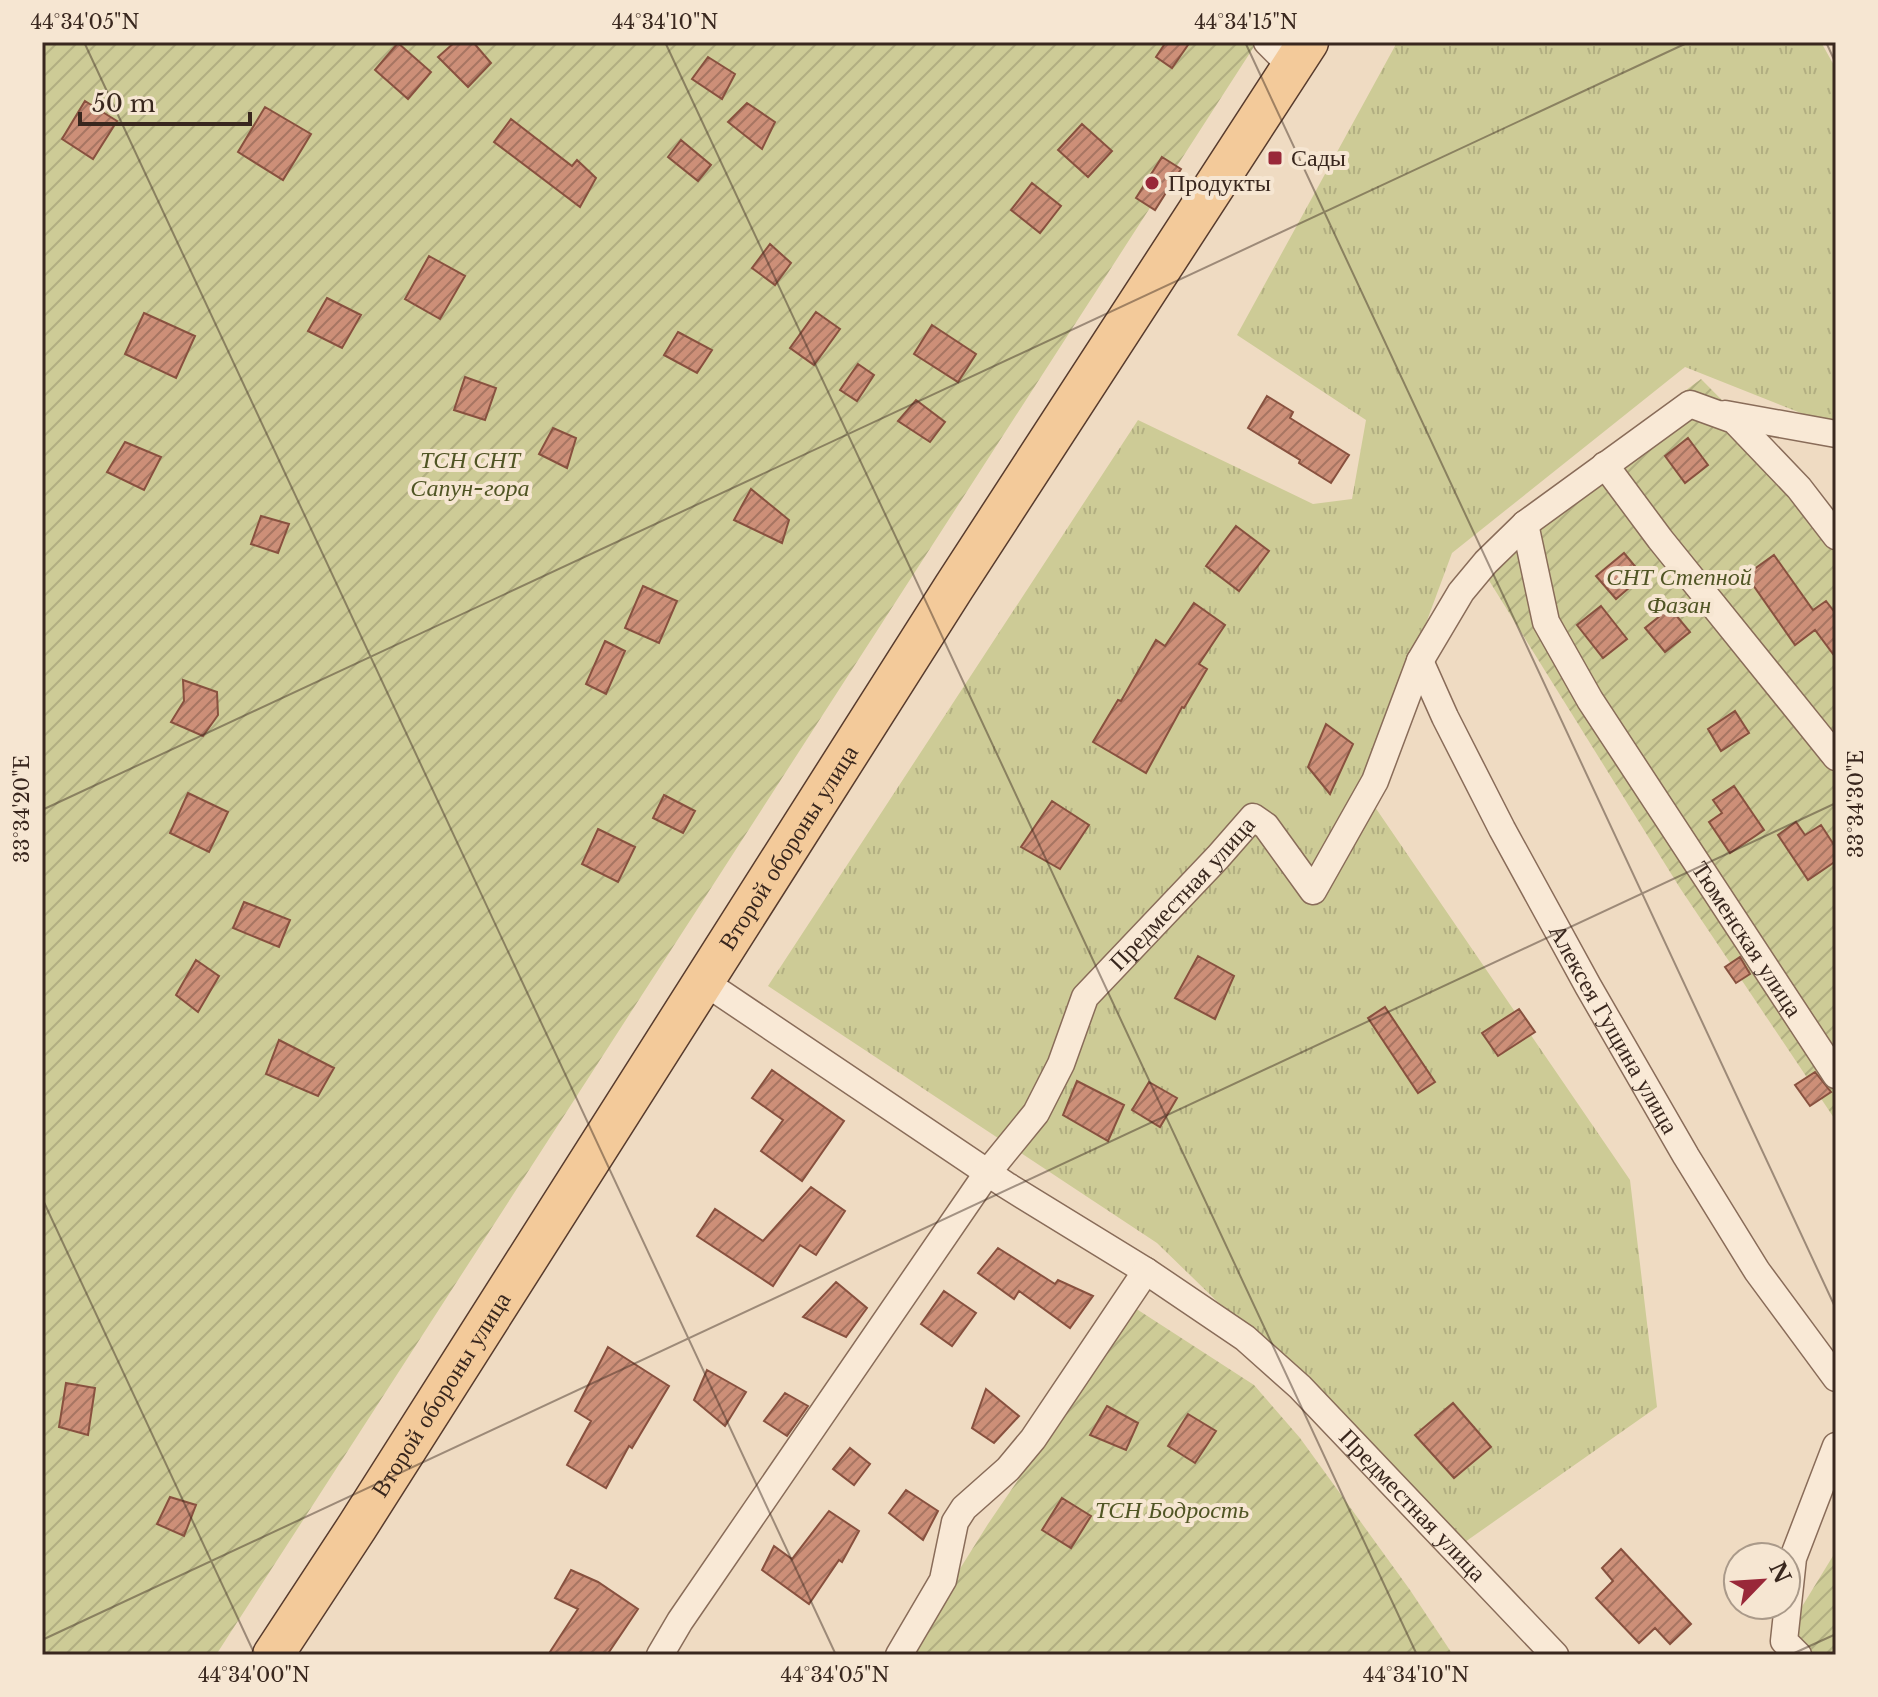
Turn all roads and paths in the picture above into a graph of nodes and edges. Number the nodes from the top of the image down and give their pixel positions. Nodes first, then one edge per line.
1 (1289, 50) edge
2 (1713, 412) junction
3 (1836, 434) edge
4 (1605, 465) junction
5 (1525, 524) junction
6 (1836, 536) edge
7 (1420, 661) junction
8 (1836, 757) edge
9 (703, 981) junction
10 (1836, 1075) edge
11 (988, 1172) junction
12 (1146, 1271) junction
13 (1836, 1378) edge
14 (1836, 1446) edge
15 (1791, 1648) edge
16 (273, 1655) edge
17 (660, 1655) edge
18 (899, 1655) edge
19 (1555, 1655) edge

1 - 9 main road, Второй обороны улица
2 - 3 street
2 - 4 street, Предместная улица
2 - 6 street
4 - 5 street, Предместная улица
4 - 8 street
5 - 7 street, Предместная улица
5 - 10 street, Тюменская улица
7 - 11 street, Предместная улица
7 - 13 street, Алексея Гущина улица
9 - 11 street, Предместная улица
9 - 16 main road, Второй обороны улица
11 - 12 street, Предместная улица
11 - 17 street
12 - 18 street
12 - 19 street, Предместная улица
14 - 15 street

